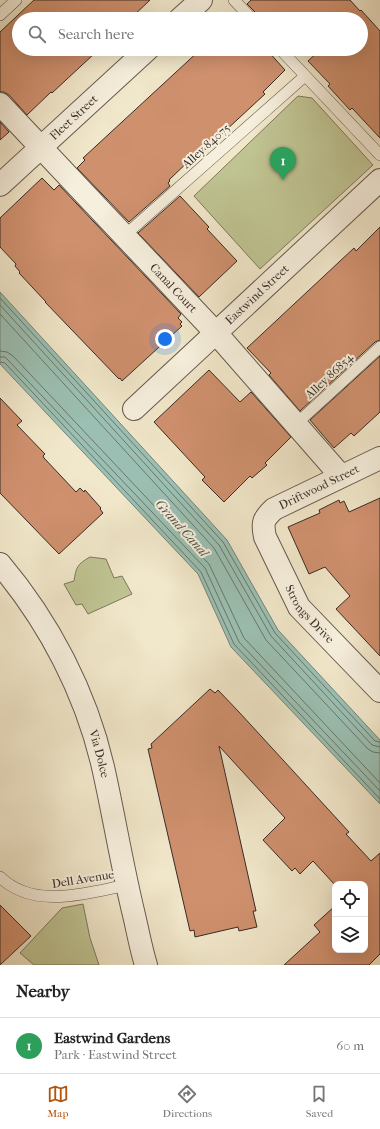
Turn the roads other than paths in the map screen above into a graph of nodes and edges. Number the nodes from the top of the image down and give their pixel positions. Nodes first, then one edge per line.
1 (16, 0) edge
2 (201, 0) edge
3 (234, 0) edge
4 (188, 12) edge
5 (245, 12) edge
6 (0, 15) edge
7 (140, 56) edge
8 (286, 56) edge
9 (305, 76) junction
10 (0, 104) edge
11 (41, 148) junction
12 (380, 155) edge
13 (380, 180) edge
14 (0, 186) edge
15 (124, 236) junction
16 (216, 333) junction
17 (380, 347) edge
18 (134, 409) dead end
19 (296, 424) junction
20 (380, 458) edge
21 (341, 476) junction
22 (263, 522) joint
23 (0, 564) edge
24 (380, 691) edge
25 (0, 877) edge
26 (127, 885) junction
27 (146, 965) edge

1 - 6 lane
2 - 4 street
3 - 5 lane
7 - 11 street, Fleet Street
8 - 9 lane
9 - 12 lane
9 - 15 lane, Alley 84075
10 - 11 street, Canal Court
11 - 14 street, Fleet Street
11 - 15 street, Canal Court
13 - 16 street, Eastwind Street
15 - 16 street, Canal Court
16 - 18 street, Eastwind Street
16 - 19 street, Canal Court
17 - 19 lane, Alley 86854
19 - 21 street, Canal Court
20 - 21 street, Driftwood Street
21 - 22 street, Driftwood Street
22 - 24 street, Strongs Drive
23 - 26 street, Via Dolce
25 - 26 lane, Dell Avenue
26 - 27 street, Via Dolce

